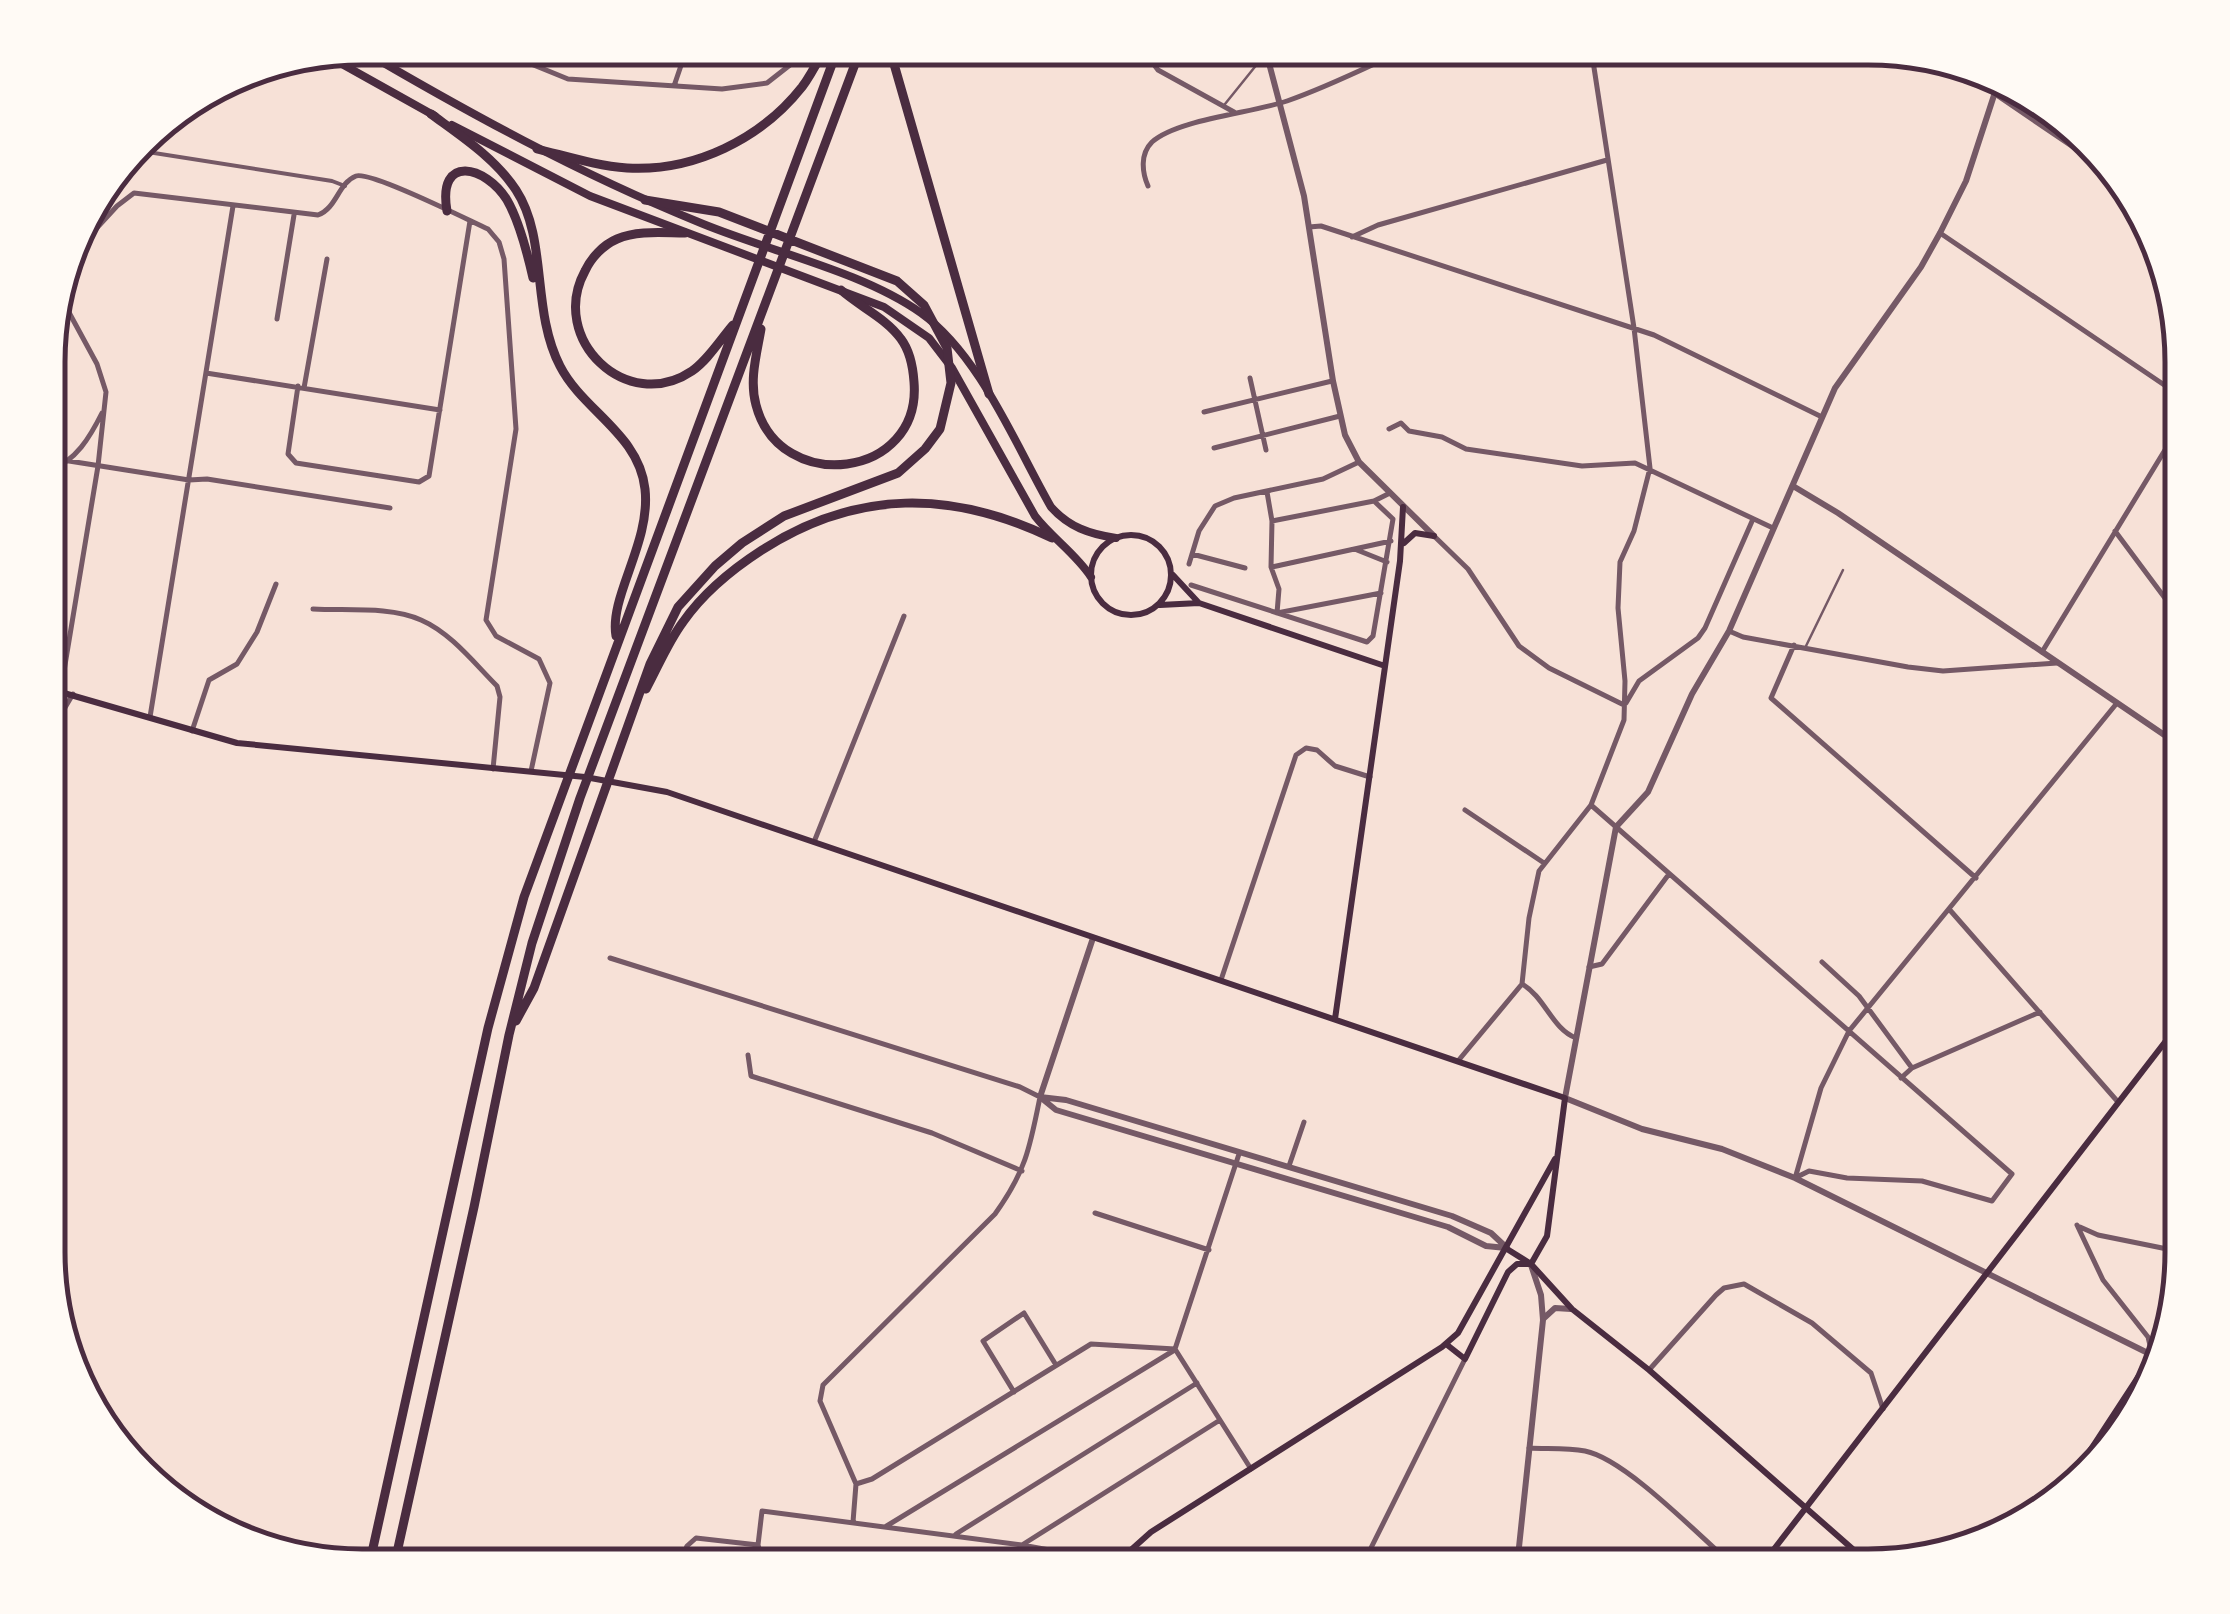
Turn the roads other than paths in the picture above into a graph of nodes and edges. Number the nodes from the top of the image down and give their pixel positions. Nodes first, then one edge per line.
1 (388, 65) edge
2 (534, 65) edge
3 (681, 65) edge
4 (790, 65) edge
5 (815, 65) edge
6 (832, 65) edge
7 (855, 65) edge
8 (894, 65) edge
9 (346, 66) edge
10 (1155, 66) edge
11 (1256, 66) edge
12 (1270, 66) edge
13 (1368, 66) edge
14 (1594, 66) edge
15 (674, 86) junction
16 (1994, 94) joint
17 (1280, 104) junction
18 (1224, 106) junction
19 (1234, 112) junction
20 (431, 114) junction
21 (2071, 146) edge
22 (537, 148) junction
23 (152, 153) edge
24 (1607, 160) junction
25 (344, 186) junction
26 (1148, 186) dead end
27 (645, 200) junction
28 (233, 205) junction
29 (447, 211) junction
30 (294, 214) junction
31 (470, 221) junction
32 (99, 226) edge
33 (1309, 227) junction
34 (686, 233) junction
35 (1940, 233) junction
36 (1352, 237) junction
37 (327, 259) dead end
38 (538, 290) junction
39 (841, 290) junction
40 (763, 311) junction
41 (70, 314) edge
42 (277, 319) dead end
43 (738, 320) junction
44 (1634, 328) junction
45 (205, 372) junction
46 (1250, 378) dead end
47 (1332, 381) junction
48 (2164, 385) edge
49 (301, 387) junction
50 (988, 394) junction
51 (1255, 400) junction
52 (105, 406) junction
53 (440, 410) junction
54 (1204, 412) dead end
55 (1340, 416) junction
56 (1822, 417) junction
57 (1389, 429) dead end
58 (1263, 436) junction
59 (1363, 442) dead end
60 (1214, 448) dead end
61 (1350, 449) junction
62 (1266, 450) dead end
63 (2164, 451) edge
64 (69, 462) junction
65 (1359, 462) junction
66 (65, 464) edge
67 (98, 466) junction
68 (1650, 468) junction
69 (189, 480) junction
70 (1793, 486) junction
71 (1268, 492) junction
72 (1390, 493) junction
73 (1374, 502) junction
74 (1403, 507) junction
75 (390, 508) dead end
76 (1753, 518) junction
77 (1272, 520) junction
78 (1776, 529) junction
79 (2115, 530) junction
80 (1434, 536) junction
81 (1052, 538) junction
82 (1116, 538) junction
83 (1391, 541) junction
84 (1402, 548) junction
85 (1355, 549) junction
86 (1192, 554) junction
87 (1387, 562) junction
88 (1189, 564) dead end
89 (1271, 567) junction
90 (1245, 568) dead end
91 (1843, 570) dead end
92 (1171, 572) junction
93 (1091, 577) junction
94 (276, 584) dead end
95 (1190, 585) dead end
96 (1381, 593) junction
97 (2164, 596) edge
98 (1199, 603) junction
99 (1158, 606) junction
100 (313, 609) dead end
101 (1277, 613) junction
102 (904, 616) dead end
103 (1729, 631) junction
104 (617, 639) junction
105 (1794, 645) junction
106 (1806, 647) junction
107 (2042, 652) junction
108 (2057, 662) junction
109 (65, 664) edge
110 (1384, 666) junction
111 (65, 691) edge
112 (74, 694) junction
113 (2117, 703) junction
114 (1624, 706) junction
115 (65, 708) edge
116 (632, 714) junction
117 (150, 716) junction
118 (192, 731) junction
119 (2164, 735) edge
120 (493, 769) junction
121 (531, 773) junction
122 (1370, 777) junction
123 (1591, 806) junction
124 (1465, 810) dead end
125 (1616, 827) junction
126 (814, 842) junction
127 (1544, 863) junction
128 (1669, 874) junction
129 (1976, 878) junction
130 (1949, 909) junction
131 (1093, 938) junction
132 (610, 958) dead end
133 (1822, 962) dead end
134 (1589, 967) junction
135 (1220, 980) junction
136 (1522, 984) junction
137 (1869, 1007) junction
138 (2040, 1012) junction
139 (1335, 1019) junction
140 (1849, 1031) junction
141 (509, 1035) junction
142 (1576, 1038) junction
143 (2164, 1043) edge
144 (748, 1056) dead end
145 (1458, 1061) junction
146 (1912, 1068) junction
147 (1901, 1078) junction
148 (1040, 1097) junction
149 (1566, 1098) junction
150 (2118, 1102) junction
151 (1304, 1122) dead end
152 (1239, 1154) junction
153 (1556, 1158) junction
154 (1236, 1165) junction
155 (1288, 1169) junction
156 (1022, 1171) junction
157 (1795, 1178) junction
158 (1095, 1213) dead end
159 (2068, 1218) dead end
160 (2077, 1225) junction
161 (1508, 1248) junction
162 (2164, 1248) edge
163 (1209, 1250) junction
164 (1531, 1264) junction
165 (1986, 1274) junction
166 (1572, 1310) junction
167 (1542, 1320) junction
168 (1458, 1334) junction
169 (1446, 1344) junction
170 (1472, 1345) junction
171 (2150, 1345) edge
172 (1176, 1349) junction
173 (2148, 1352) edge
174 (1465, 1359) junction
175 (1056, 1365) junction
176 (1649, 1370) junction
177 (2135, 1380) edge
178 (1198, 1384) junction
179 (1014, 1392) junction
180 (1883, 1409) junction
181 (1220, 1420) junction
182 (2094, 1444) edge
183 (1529, 1448) junction
184 (1250, 1469) junction
185 (856, 1484) junction
186 (1806, 1506) junction
187 (852, 1522) junction
188 (885, 1526) junction
189 (953, 1536) junction
190 (758, 1545) junction
191 (1022, 1546) junction
192 (372, 1548) edge
193 (398, 1548) edge
194 (685, 1548) edge
195 (759, 1548) edge
196 (1035, 1548) edge
197 (1132, 1549) edge
198 (1371, 1549) edge
199 (1520, 1549) edge
200 (1714, 1549) edge
201 (1774, 1549) edge
202 (1853, 1549) edge

1 - 22 highway
2 - 15 street
3 - 15 street
4 - 15 street
5 - 22 highway
6 - 43 highway
7 - 40 highway
8 - 50 highway
9 - 20 highway
10 - 18 street
11 - 18 lane
12 - 17 street
13 - 17 street
14 - 24 street
16 - 21 street
16 - 35 street
17 - 19 street
17 - 33 street
18 - 19 street
19 - 26 street
20 - 34 highway
20 - 38 highway
22 - 27 highway
23 - 25 street
24 - 36 street
24 - 44 street
25 - 29 street
25 - 30 street
27 - 50 highway
27 - 116 highway
28 - 30 street
28 - 32 street
28 - 45 street
29 - 31 street
29 - 38 highway
30 - 42 street
31 - 53 street
31 - 121 street
33 - 36 street
33 - 47 street
34 - 39 highway
34 - 43 highway
35 - 48 street
35 - 56 street
36 - 44 street
37 - 49 street
38 - 104 highway
39 - 40 highway
39 - 81 highway
40 - 141 highway
41 - 52 street
43 - 104 highway
44 - 56 street
44 - 68 street
45 - 49 street
45 - 69 street
46 - 51 street
47 - 51 street
47 - 55 street
49 - 53 street
49 - 53 street
50 - 82 highway
51 - 54 street
51 - 58 street
52 - 64 street
52 - 67 street
55 - 58 street
55 - 61 street
56 - 70 street
57 - 68 street
58 - 60 street
58 - 62 street
59 - 61 street
61 - 65 street
63 - 79 street
64 - 66 street
64 - 67 street
65 - 71 street
65 - 72 street
67 - 69 street
67 - 109 street
68 - 76 street
68 - 114 street
69 - 75 street
69 - 117 street
70 - 78 street
70 - 107 street
71 - 77 street
71 - 86 street
72 - 73 street
72 - 74 street
73 - 77 street
73 - 83 street
74 - 80 street
74 - 84 main road
76 - 78 street
76 - 114 street
77 - 89 street
78 - 103 street
79 - 97 street
79 - 107 street
80 - 84 main road
80 - 114 street
81 - 93 highway
81 - 116 highway
82 - 92 main road
82 - 93 main road
83 - 85 street
83 - 87 street
84 - 110 main road
85 - 87 street
85 - 89 street
86 - 88 street
86 - 90 street
87 - 96 street
89 - 101 street
91 - 106 lane
92 - 98 main road
92 - 99 main road
93 - 99 main road
94 - 118 street
95 - 101 street
96 - 101 street
96 - 101 street
98 - 99 main road
98 - 110 main road
100 - 120 street
102 - 126 street
103 - 105 street
103 - 125 street
104 - 192 highway
105 - 106 street
105 - 129 street
106 - 108 street
107 - 108 street
108 - 113 street
110 - 122 main road
111 - 112 main road
112 - 115 street
112 - 117 main road
113 - 119 street
113 - 129 street
114 - 123 street
116 - 141 highway
117 - 118 main road
118 - 120 main road
120 - 121 main road
121 - 126 main road
122 - 135 street
122 - 139 main road
123 - 125 street
123 - 127 street
124 - 127 street
125 - 128 street
125 - 134 street
126 - 131 main road
127 - 136 street
128 - 134 street
128 - 140 street
129 - 130 street
130 - 137 street
130 - 138 street
131 - 135 main road
131 - 148 street
132 - 148 street
133 - 137 street
134 - 142 street
135 - 139 main road
136 - 142 street
136 - 145 street
137 - 140 street
137 - 146 street
138 - 146 street
138 - 150 street
139 - 145 main road
140 - 147 street
140 - 157 street
141 - 193 highway
142 - 149 street
143 - 150 main road
144 - 156 street
145 - 149 main road
146 - 147 street
147 - 157 street
148 - 152 street
148 - 154 street
148 - 156 street
149 - 153 main road
149 - 157 street
150 - 165 main road
151 - 155 street
152 - 154 street
152 - 155 street
153 - 161 main road
153 - 164 main road
154 - 161 street
154 - 163 street
155 - 161 street
156 - 185 street
157 - 165 street
158 - 163 street
159 - 160 street
160 - 162 street
160 - 171 street
161 - 164 main road
161 - 168 main road
163 - 172 street
164 - 166 main road
164 - 167 street
164 - 170 main road
165 - 173 street
165 - 180 main road
166 - 167 street
166 - 176 main road
167 - 183 street
168 - 169 main road
168 - 170 main road
169 - 174 main road
169 - 184 main road
170 - 174 main road
172 - 175 street
172 - 178 street
172 - 188 street
174 - 198 street
175 - 179 street
175 - 179 street
176 - 180 street
176 - 186 main road
177 - 182 main road
178 - 181 street
178 - 189 street
179 - 185 street
180 - 186 main road
181 - 184 street
181 - 191 street
183 - 199 street
183 - 200 street
184 - 197 main road
185 - 187 street
186 - 201 main road
186 - 202 main road
187 - 188 street
187 - 190 street
188 - 189 street
189 - 191 street
190 - 194 street
190 - 195 street
191 - 196 street

